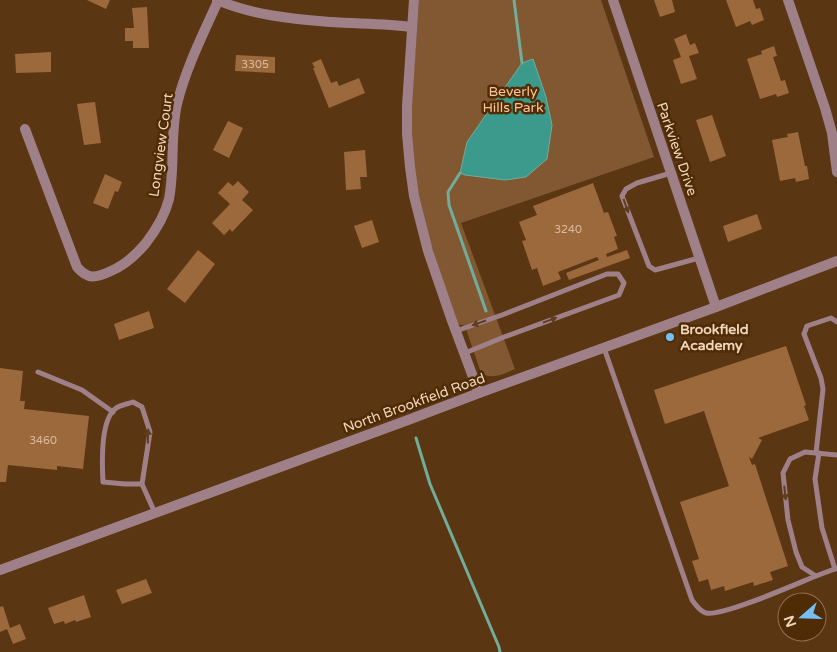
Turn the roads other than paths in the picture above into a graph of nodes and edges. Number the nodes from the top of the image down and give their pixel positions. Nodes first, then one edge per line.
1 (217, 0) edge
2 (414, 0) edge
3 (613, 0) edge
4 (788, 0) edge
5 (412, 27) junction
6 (25, 129) dead end
7 (837, 172) edge
8 (671, 173) junction
9 (699, 258) junction
10 (837, 261) edge
11 (716, 307) junction
12 (837, 322) edge
13 (456, 331) junction
14 (604, 348) junction
15 (465, 353) junction
16 (38, 372) dead end
17 (479, 393) junction
18 (113, 412) junction
19 (817, 453) junction
20 (837, 455) edge
21 (142, 484) junction
22 (155, 513) junction
23 (836, 569) edge
24 (0, 570) edge
25 (816, 576) junction

1 - 5 street
1 - 6 street, Longview Court
2 - 5 street
3 - 8 street, Parkview Drive
4 - 7 street
5 - 13 street
8 - 9 street, Parkview Drive
8 -> 9 lane
9 - 11 street, Parkview Drive
10 - 11 street, North Brookfield Road
11 - 14 street, North Brookfield Road
12 - 19 lane
13 - 15 street
15 -> 13 lane
14 - 17 street, North Brookfield Road
14 - 25 lane
15 - 17 street
16 - 18 lane
17 - 22 street, North Brookfield Road
18 - 21 lane
21 -> 18 lane
19 - 20 lane
19 - 23 lane
19 -> 25 lane
21 - 22 lane
22 - 24 street, North Brookfield Road
23 - 25 lane

